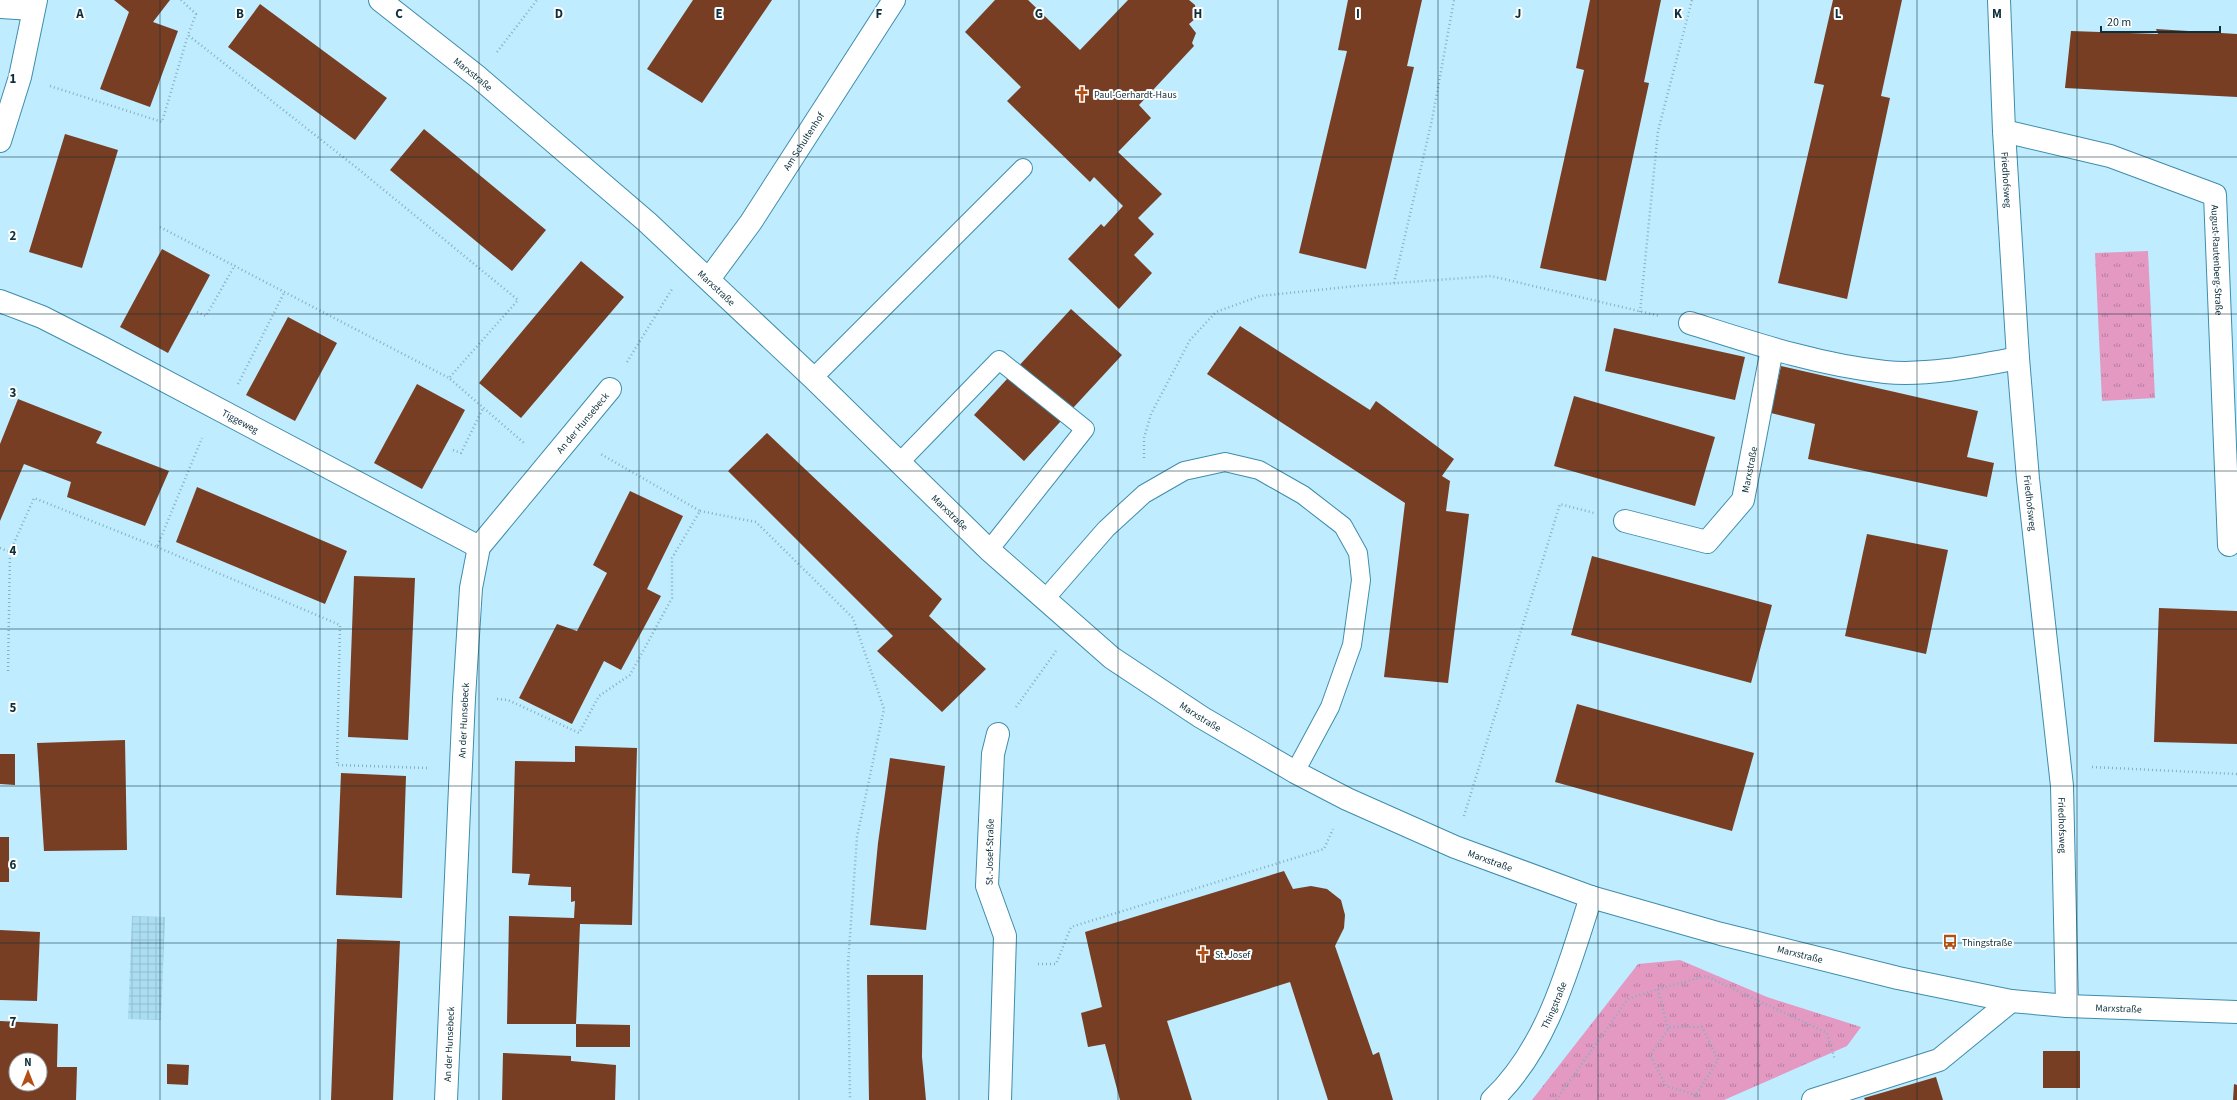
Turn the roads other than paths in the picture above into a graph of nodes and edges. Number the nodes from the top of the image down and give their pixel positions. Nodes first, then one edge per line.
1 (380, 0) edge
2 (894, 0) edge
3 (1999, 0) edge
4 (35, 4) edge
5 (0, 6) edge
6 (2004, 131) junction
7 (0, 141) edge
8 (1023, 168) dead end
9 (709, 279) junction
10 (0, 301) edge
11 (1690, 323) road end
12 (1772, 349) junction
13 (2018, 358) junction
14 (813, 378) junction
15 (610, 389) road end
16 (899, 463) junction
17 (1625, 521) road end
18 (2229, 545) dead end
19 (479, 547) junction
20 (989, 550) junction
21 (1045, 599) junction
22 (998, 734) road end
23 (1295, 772) junction
24 (1591, 897) junction
25 (2012, 1001) junction
26 (2067, 1006) junction
27 (2237, 1012) edge
28 (446, 1100) edge
29 (1000, 1100) edge
30 (1492, 1100) edge
31 (1814, 1100) edge

1 - 9 street, Marxstraße
2 - 9 street, Am Schultenhof
3 - 6 street, Friedhofsweg
4 - 5 street
4 - 7 street
6 - 13 street, Friedhofsweg
6 - 18 street, August-Rautenberg-Straße
8 - 14 lane
9 - 14 street, Marxstraße
10 - 19 street, Tiggeweg
11 - 12 street
12 - 13 street
12 - 17 street, Marxstraße
13 - 26 street, Friedhofsweg
14 - 16 street, Marxstraße
15 - 19 street, An der Hunsebeck
16 - 20 street, Marxstraße
16 - 20 lane
19 - 28 street, An der Hunsebeck
20 - 21 street, Marxstraße
21 - 23 street, Marxstraße
21 - 23 lane
22 - 29 street, St.-Josef-Straße
23 - 24 street, Marxstraße
24 - 25 street, Marxstraße
24 - 30 street, Thingstraße
25 - 26 street, Marxstraße
25 - 31 street
26 - 27 street, Marxstraße

